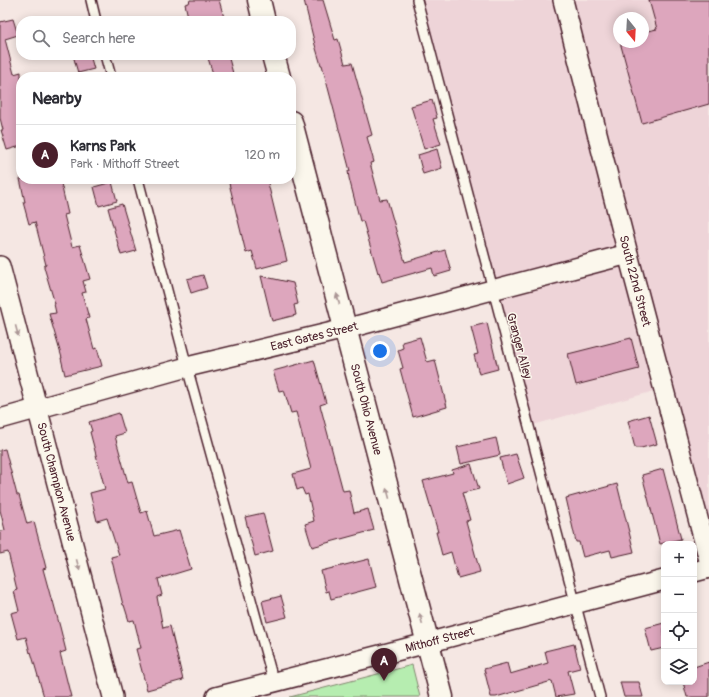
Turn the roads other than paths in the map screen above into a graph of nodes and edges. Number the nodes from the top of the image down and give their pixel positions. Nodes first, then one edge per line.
1 (91, 0) edge
2 (259, 0) edge
3 (417, 0) edge
4 (563, 0) edge
5 (95, 16) edge
6 (263, 16) edge
7 (106, 60) edge
8 (274, 60) edge
9 (110, 72) edge
10 (278, 72) edge
11 (296, 141) edge
12 (139, 184) edge
13 (628, 254) junction
14 (0, 266) edge
15 (492, 289) junction
16 (345, 329) junction
17 (187, 367) junction
18 (37, 409) junction
19 (0, 419) edge
20 (709, 560) edge
21 (709, 568) edge
22 (697, 571) edge
23 (661, 581) edge
24 (576, 604) junction
25 (428, 643) junction
26 (274, 683) junction
27 (113, 697) edge
28 (216, 697) edge
29 (442, 697) edge
30 (600, 697) edge

1 - 5 lane
2 - 6 street
3 - 15 lane, Granger Alley
4 - 13 street, South 22nd Street
7 - 9 lane
8 - 10 street
16 -> 11 street, South Ohio Avenue
12 - 17 lane
13 - 15 street, East Gates Street
13 - 20 street, South 22nd Street
14 -> 18 street, South Champion Avenue
15 - 16 street, East Gates Street
15 - 24 lane, Granger Alley
16 - 17 street, East Gates Street
25 -> 16 street, South Ohio Avenue
17 - 18 street, East Gates Street
17 - 26 lane
18 - 19 street, East Gates Street
18 -> 27 street, South Champion Avenue
21 - 22 street
23 - 24 street, Mithoff Street
24 - 25 street, Mithoff Street
24 - 30 lane, Granger Alley
25 - 26 street, Mithoff Street
25 - 29 street, South Ohio Avenue
26 - 28 street, Mithoff Street

